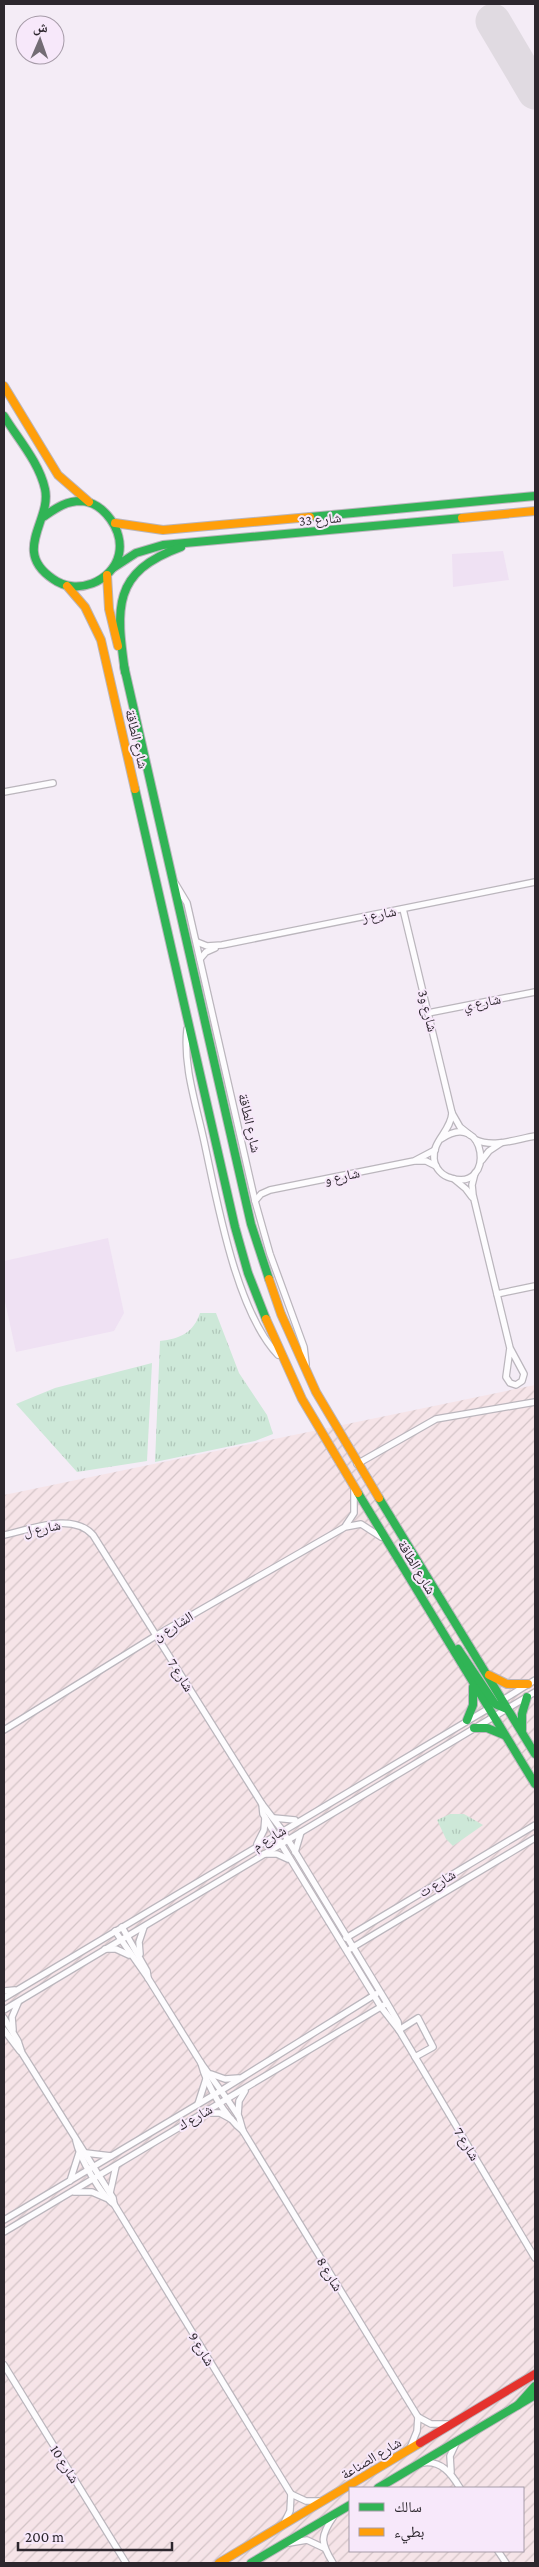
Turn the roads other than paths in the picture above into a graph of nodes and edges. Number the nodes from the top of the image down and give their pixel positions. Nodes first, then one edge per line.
1 (4, 386) edge
2 (4, 416) edge
3 (535, 496) edge
4 (89, 503) junction
5 (535, 511) edge
6 (43, 517) junction
7 (114, 523) junction
8 (211, 541) junction
9 (113, 568) junction
10 (107, 575) junction
11 (67, 586) junction
12 (125, 672) junction
13 (53, 783) dead end
14 (4, 792) edge
15 (172, 880) junction
16 (535, 882) edge
17 (403, 909) junction
18 (197, 942) junction
19 (222, 945) junction
20 (200, 959) junction
21 (535, 992) edge
22 (428, 1013) junction
23 (452, 1113) junction
24 (470, 1135) junction
25 (535, 1136) edge
26 (441, 1138) junction
27 (476, 1139) junction
28 (506, 1142) junction
29 (435, 1150) junction
30 (482, 1160) junction
31 (414, 1161) junction
32 (436, 1166) junction
33 (475, 1173) junction
34 (454, 1180) junction
35 (252, 1186) junction
36 (270, 1190) junction
37 (255, 1201) junction
38 (474, 1201) junction
39 (535, 1286) edge
40 (496, 1294) junction
41 (510, 1348) junction
42 (306, 1371) junction
43 (535, 1402) edge
44 (357, 1464) junction
45 (354, 1488) junction
46 (81, 1525) joint
47 (345, 1527) junction
48 (4, 1535) edge
49 (387, 1542) junction
50 (424, 1602) junction
51 (156, 1636) junction
52 (483, 1670) junction
53 (535, 1680) edge
54 (472, 1682) junction
55 (528, 1684) junction
56 (535, 1692) edge
57 (527, 1697) junction
58 (495, 1704) junction
59 (504, 1710) junction
60 (493, 1716) junction
61 (467, 1720) junction
62 (474, 1728) junction
63 (4, 1730) edge
64 (522, 1733) junction
65 (506, 1737) junction
66 (535, 1754) edge
67 (535, 1763) edge
68 (535, 1784) edge
69 (262, 1804) junction
70 (266, 1818) junction
71 (274, 1818) junction
72 (300, 1820) junction
73 (535, 1825) edge
74 (282, 1830) junction
75 (301, 1832) junction
76 (275, 1834) junction
77 (535, 1838) edge
78 (288, 1839) junction
79 (280, 1844) junction
80 (256, 1846) junction
81 (295, 1852) junction
82 (263, 1854) junction
83 (290, 1860) junction
84 (444, 1879) junction
85 (198, 1881) junction
86 (204, 1890) junction
87 (450, 1890) junction
88 (144, 1926) junction
89 (122, 1927) junction
90 (115, 1931) junction
91 (127, 1936) junction
92 (347, 1938) junction
93 (120, 1940) junction
94 (340, 1942) junction
95 (353, 1947) junction
96 (103, 1950) junction
97 (346, 1952) junction
98 (132, 1957) junction
99 (141, 1959) junction
100 (148, 1978) junction
101 (19, 1988) junction
102 (4, 1991) edge
103 (380, 1992) junction
104 (374, 1996) junction
105 (4, 1998) edge
106 (19, 2001) junction
107 (387, 2003) junction
108 (381, 2007) junction
109 (4, 2010) edge
110 (4, 2018) edge
111 (4, 2030) edge
112 (399, 2030) junction
113 (8, 2035) edge
114 (415, 2057) junction
115 (201, 2062) junction
116 (211, 2074) junction
117 (241, 2078) junction
118 (206, 2079) junction
119 (248, 2088) junction
120 (222, 2090) junction
121 (215, 2094) junction
122 (227, 2099) junction
123 (221, 2102) junction
124 (198, 2104) junction
125 (199, 2114) junction
126 (239, 2117) junction
127 (232, 2120) junction
128 (243, 2131) junction
129 (82, 2153) junction
130 (113, 2156) junction
131 (116, 2166) junction
132 (92, 2168) junction
133 (97, 2177) junction
134 (70, 2181) junction
135 (72, 2192) junction
136 (108, 2196) junction
137 (4, 2220) edge
138 (4, 2232) edge
139 (535, 2258) edge
140 (4, 2365) edge
141 (535, 2374) edge
142 (535, 2386) edge
143 (535, 2395) edge
144 (517, 2407) junction
145 (418, 2417) junction
146 (454, 2423) junction
147 (458, 2440) junction
148 (407, 2452) junction
149 (420, 2463) junction
150 (451, 2474) junction
151 (380, 2487) edge
152 (459, 2487) edge
153 (291, 2494) junction
154 (323, 2501) junction
155 (349, 2506) edge
156 (335, 2514) junction
157 (282, 2526) junction
158 (284, 2544) junction
159 (324, 2548) junction
160 (499, 2552) edge
161 (126, 2563) edge
162 (219, 2563) edge
163 (251, 2563) edge
164 (333, 2563) edge
165 (506, 2563) edge

1 - 4 main road
2 - 6 main road
3 - 7 main road, شارع 33
4 - 6 main road
4 - 7 main road
5 - 8 main road, شارع 33
6 - 11 main road
7 - 9 main road
8 - 9 main road, شارع 33
8 - 12 main road
9 - 10 main road
10 - 11 main road
10 - 12 main road, شارع الطاقة
11 - 45 main road, شارع الطاقة
12 - 15 main road, شارع الطاقة
13 - 14 street
15 - 18 street, شارع الطاقة
15 - 42 main road, شارع الطاقة
16 - 17 street, شارع ز
17 - 19 street, شارع ز
17 - 22 street, شارع و3
18 - 19 street, شارع ز
18 - 20 street, شارع الطاقة
19 - 20 street, شارع ز
20 - 35 street, شارع الطاقة
21 - 22 street, شارع ي
22 - 23 street, شارع و3
23 - 24 street, شارع و3
23 - 26 street
24 - 26 street
24 - 27 street
25 - 28 street
26 - 29 street
27 - 28 street
27 - 30 street
28 - 30 street
29 - 31 street, شارع و
29 - 32 street
30 - 33 street
31 - 32 street, شارع و
31 - 36 street, شارع و
32 - 34 street
33 - 34 street
33 - 38 street
34 - 38 street
35 - 36 street, شارع و
35 - 37 street, شارع الطاقة
36 - 37 street, شارع و
37 - 42 street, شارع الطاقة
38 - 40 street
39 - 40 street
40 - 41 street
41 - 41 street
42 - 44 main road, شارع الطاقة
43 - 44 street
44 - 52 main road, شارع الطاقة
45 - 47 street
45 - 49 main road, شارع الطاقة
46 - 48 street, شارع ل
46 - 51 street, شارع 7
47 - 49 street, الشارع ن
47 - 51 street, الشارع ن
49 - 50 main road, شارع الطاقة
50 - 54 main road, شارع الطاقة
50 - 58 main road
51 - 63 street, الشارع ن
51 - 69 street, شارع 7
52 - 55 main road
52 - 58 main road, شارع الطاقة
53 - 55 street, شارع م
54 - 58 main road, شارع الطاقة
54 - 61 main road
55 - 58 street, شارع م
56 - 57 street, شارع م
57 - 59 street, شارع م
57 - 64 main road
58 - 59 main road, شارع الطاقة
58 - 59 main road
58 - 60 main road, شارع الطاقة
58 - 61 street, شارع م
59 - 60 street, شارع م
59 - 64 main road, شارع الطاقة
59 - 67 main road
60 - 62 street, شارع م
60 - 65 main road, شارع الطاقة
61 - 72 street, شارع م
62 - 65 main road
62 - 75 street, شارع م
64 - 66 main road, شارع الطاقة
65 - 68 main road, شارع الطاقة
69 - 70 street, شارع 7
69 - 71 street, شارع 7
70 - 76 street, شارع 7
70 - 80 street
71 - 72 street
71 - 74 street, شارع 7
72 - 74 street, شارع م
73 - 84 street, شارع ت
74 - 76 street, شارع م
74 - 78 street, شارع 7
75 - 78 street, شارع م
75 - 81 street
76 - 79 street, شارع 7
76 - 80 street, شارع م
77 - 87 street, شارع ت
78 - 79 street, شارع م
78 - 81 street, شارع 7
79 - 82 street, شارع م
79 - 83 street, شارع 7
80 - 85 street, شارع م
81 - 92 street, شارع 7
82 - 83 street
82 - 86 street, شارع م
83 - 94 street, شارع 7
84 - 87 street
84 - 92 street, شارع ت
85 - 86 street
85 - 89 street, شارع م
86 - 88 street, شارع م
87 - 95 street, شارع ت
88 - 91 street, شارع م
88 - 99 street, شارع 8
89 - 90 street, شارع م
89 - 91 street, شارع 8
90 - 93 street, شارع 8
90 - 101 street, شارع م
91 - 93 street, شارع م
91 - 99 street, شارع 8
92 - 94 street, شارع ت
92 - 95 street, شارع 7
93 - 96 street, شارع م
93 - 98 street, شارع 8
94 - 97 street, شارع 7
95 - 97 street, شارع ت
95 - 103 street, شارع 7
96 - 98 street
96 - 106 street, شارع م
97 - 104 street, شارع 7
98 - 100 street, شارع 8
99 - 100 street, شارع 8
100 - 115 street, شارع 8
101 - 102 street
101 - 105 street, شارع م
103 - 104 street, شارع ك
103 - 107 street, شارع 7
104 - 108 street, شارع 7
104 - 117 street, شارع ك
106 - 109 street, شارع م
106 - 113 street, شارع 9
107 - 108 street, شارع ك
107 - 112 street, شارع 7
108 - 112 street, شارع 7
108 - 119 street, شارع ك
110 - 113 street, شارع 9
111 - 113 street, شارع 9
112 - 114 street, شارع 7
112 - 114 street
113 - 129 street, شارع 9
114 - 139 street, شارع 7
115 - 116 street, شارع 8
115 - 118 street, شارع 8
116 - 117 street
116 - 120 street, شارع 8
117 - 120 street, شارع ك
118 - 121 street, شارع 8
118 - 124 street
119 - 122 street, شارع ك
119 - 126 street, شارع 8
120 - 121 street, شارع ك
120 - 122 street, شارع 8
121 - 123 street, شارع 8
121 - 124 street, شارع ك
122 - 123 street, شارع ك
122 - 126 street, شارع 8
123 - 125 street, شارع ك
123 - 127 street, شارع 8
124 - 130 street, شارع ك
125 - 127 street
125 - 131 street, شارع ك
126 - 128 street, شارع 8
127 - 128 street, شارع 8
128 - 145 street, شارع 8
129 - 130 street
129 - 132 street, شارع 9
129 - 134 street
130 - 132 street, شارع ك
131 - 133 street, شارع ك
131 - 136 street
132 - 133 street, شارع 9
132 - 134 street, شارع ك
133 - 135 street, شارع ك
133 - 136 street, شارع 9
134 - 137 street, شارع ك
135 - 136 street
135 - 138 street, شارع ك
136 - 153 street, شارع 9
140 - 161 street, شارع 10
141 - 146 main road, شارع الصناعة
142 - 144 main road
143 - 144 main road
144 - 147 main road
145 - 146 street
145 - 148 street
146 - 148 main road, شارع الصناعة
147 - 149 main road
147 - 150 street
148 - 154 main road, شارع الصناعة
149 - 150 street
149 - 151 main road
150 - 152 street
153 - 154 street
153 - 157 street
154 - 157 main road, شارع الصناعة
155 - 156 main road
156 - 158 main road
156 - 159 street
157 - 162 main road, شارع الصناعة
158 - 159 street
158 - 163 main road
159 - 164 street
160 - 165 street

